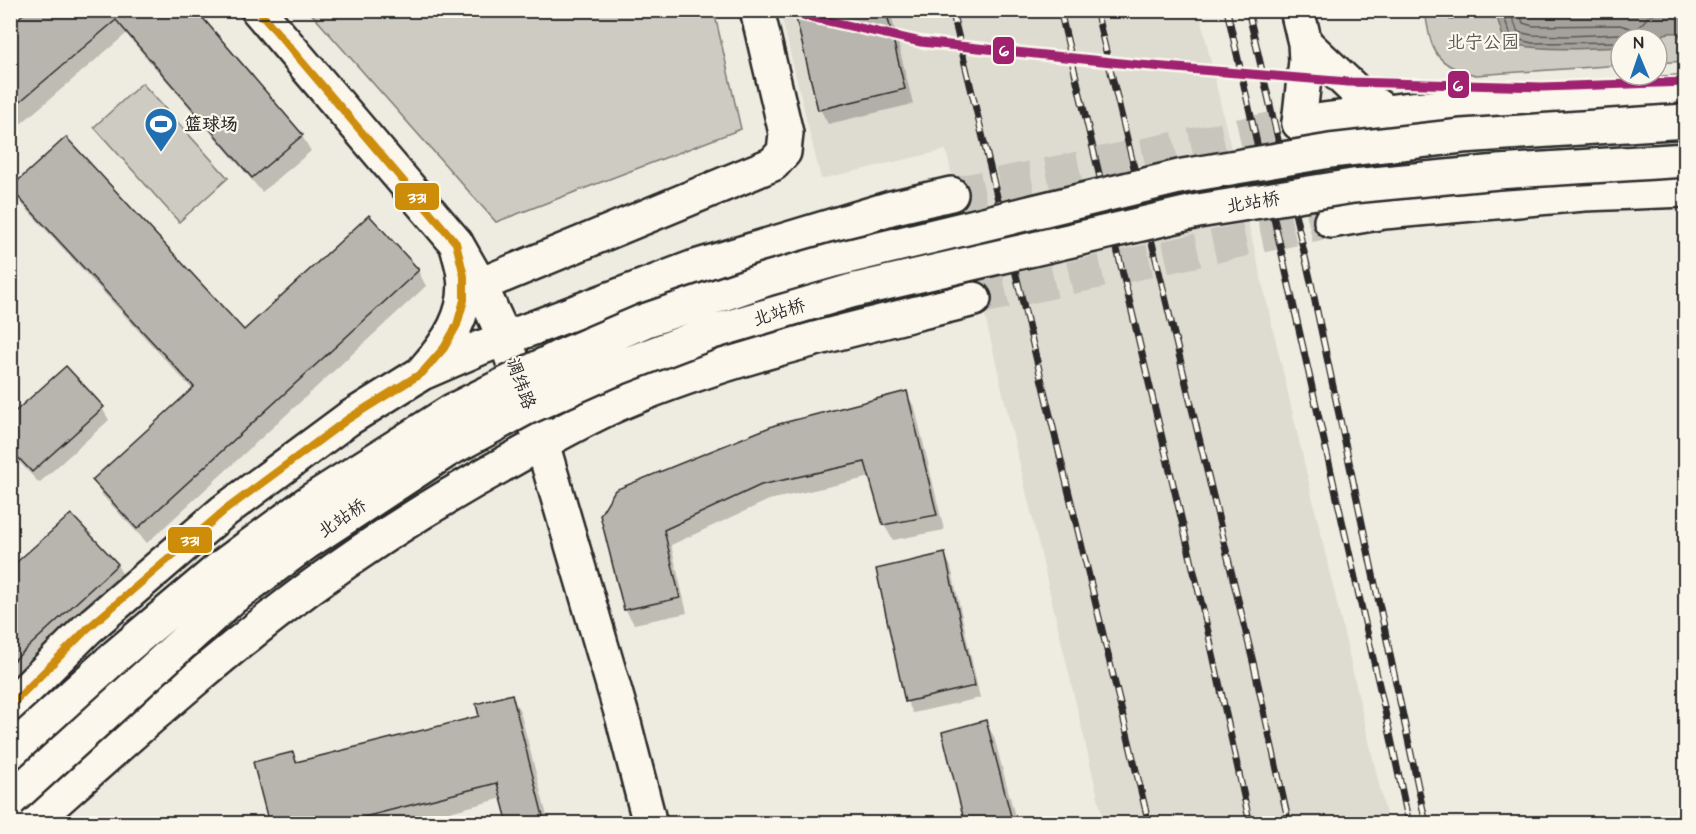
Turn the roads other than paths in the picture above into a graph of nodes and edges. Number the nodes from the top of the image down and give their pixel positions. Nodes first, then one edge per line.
1 (258, 10) edge
2 (757, 10) edge
3 (1297, 10) edge
4 (1305, 43) junction
5 (1686, 93) edge
6 (1624, 96) junction
7 (1386, 112) junction
8 (1686, 121) edge
9 (1686, 160) edge
10 (1686, 190) edge
11 (1633, 193) junction
12 (951, 194) tunnel mouth
13 (1331, 221) tunnel mouth
14 (456, 243) junction
15 (480, 285) junction
16 (974, 298) tunnel mouth
17 (505, 339) junction
18 (422, 373) junction
19 (542, 443) junction
20 (10, 706) edge
21 (10, 752) edge
22 (10, 800) edge
23 (30, 824) edge
24 (650, 824) edge

1 - 14 main road, 调纬路
2 - 15 main road
3 - 4 main road
4 - 7 main road
4 - 7 main road
5 - 6 main road
6 - 7 main road
6 - 11 main road
8 - 21 main road, 北站桥, bridge
9 - 22 main road, 北站桥, bridge
10 - 11 main road
11 - 13 main road
12 - 17 main road
14 - 15 main road, 调纬路
14 - 18 main road
15 - 17 main road, 调纬路
16 - 19 main road
17 - 18 main road
17 - 19 main road, 调纬路
18 - 20 main road
19 - 23 main road
19 - 24 main road, 调纬路

